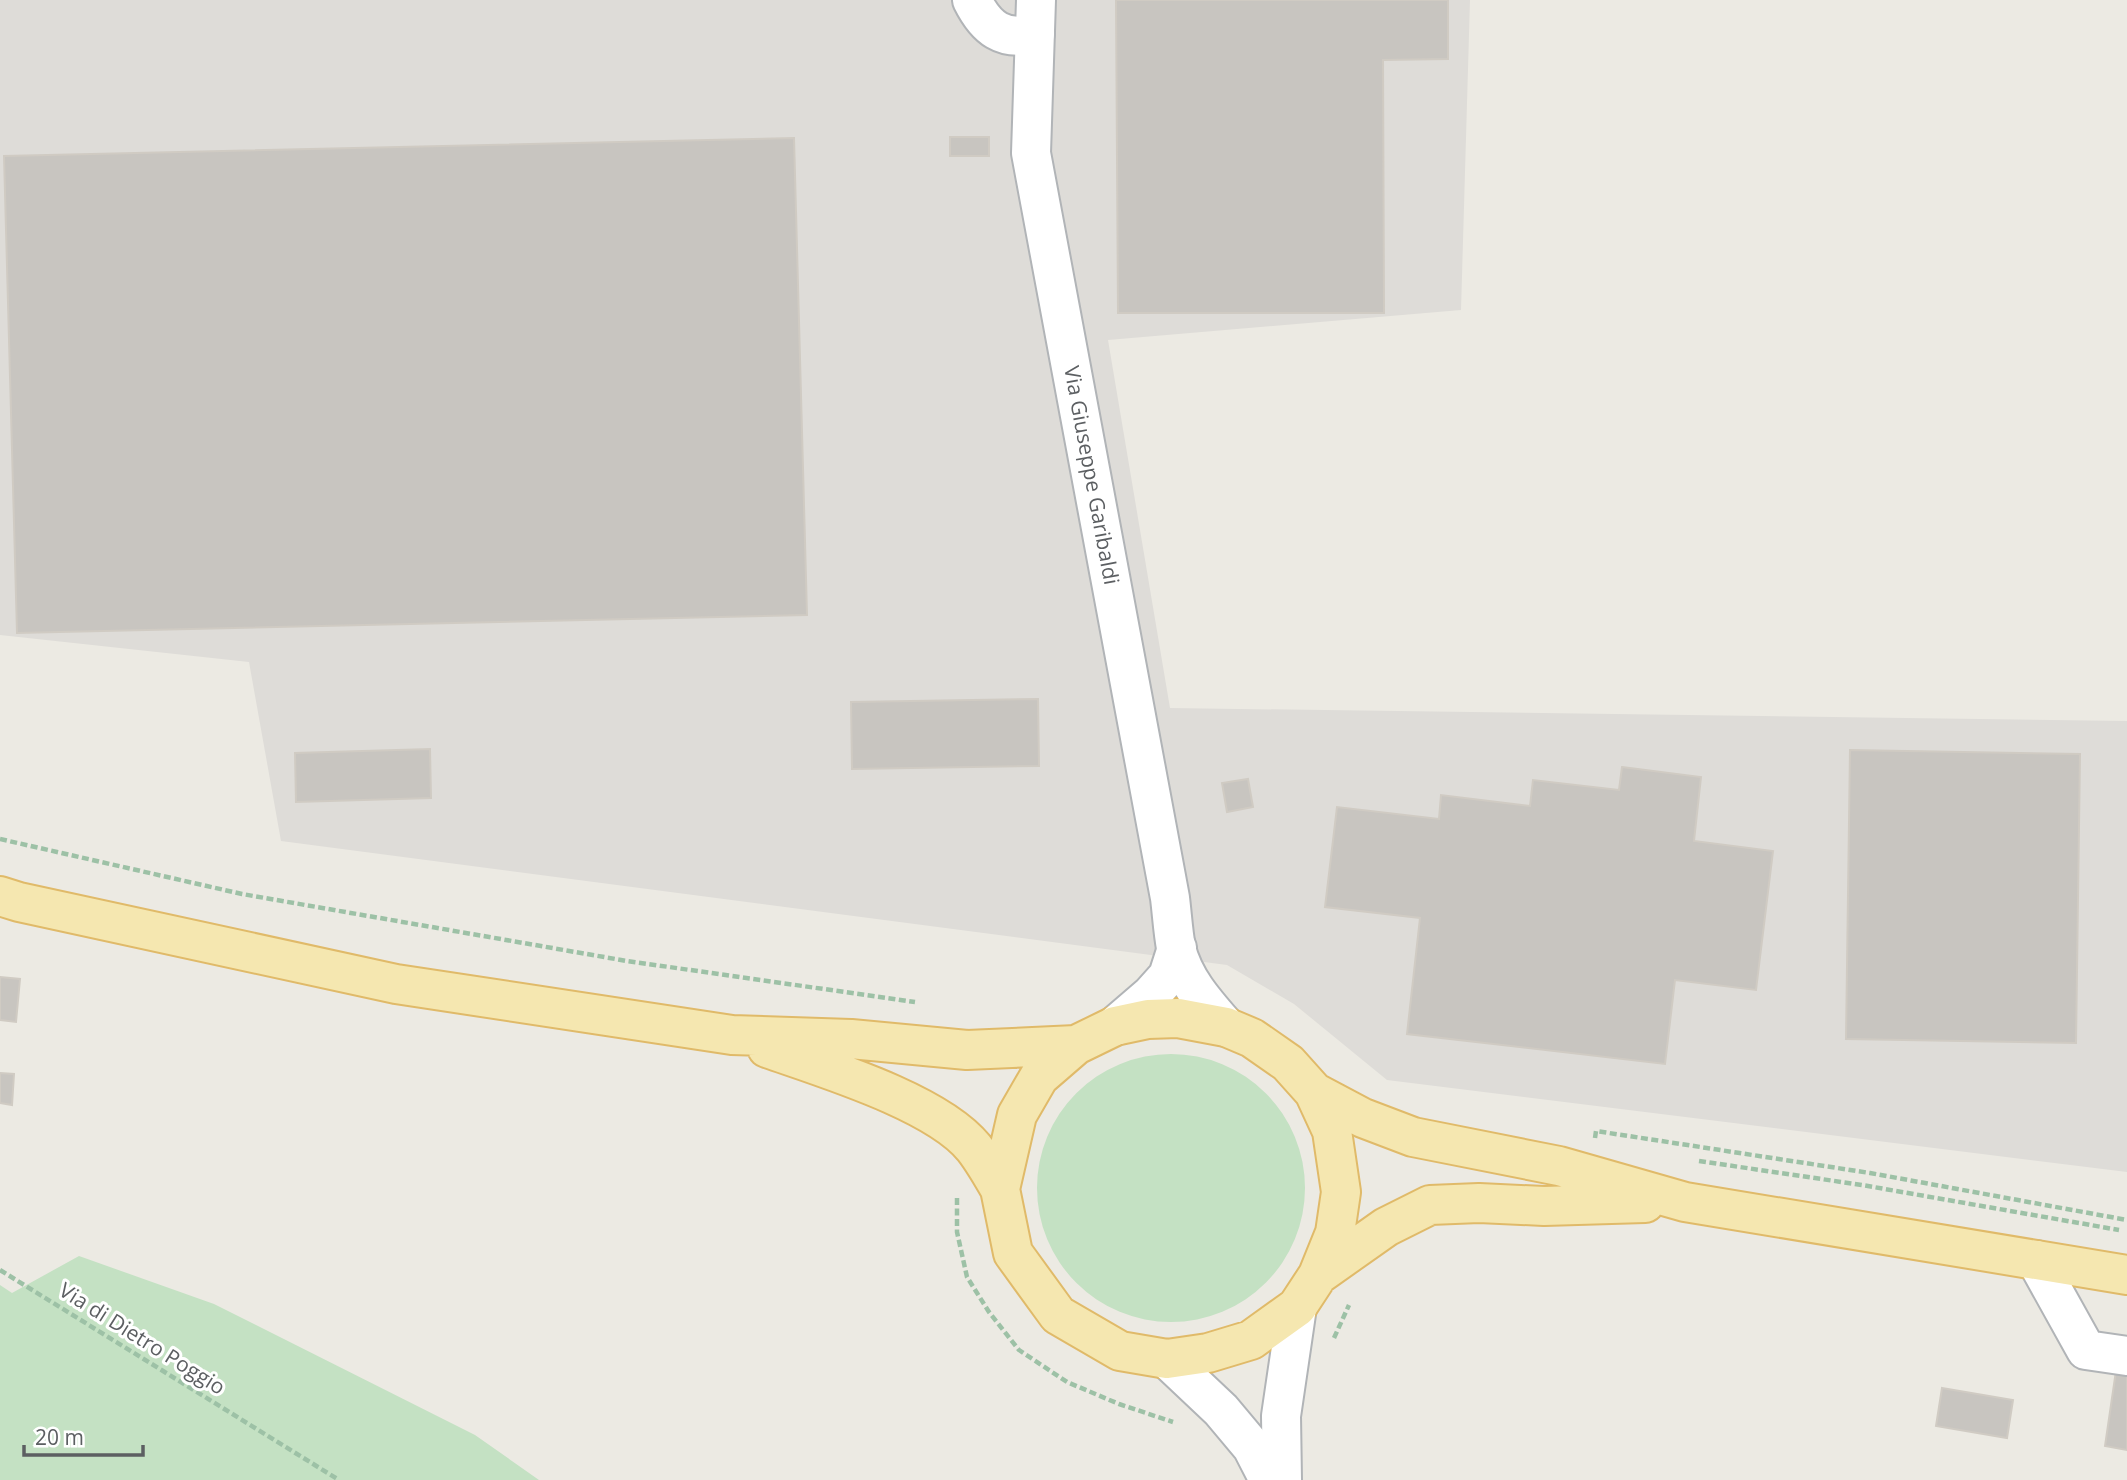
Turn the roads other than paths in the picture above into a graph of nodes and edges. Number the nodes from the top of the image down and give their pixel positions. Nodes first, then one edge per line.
1 (972, 0) edge
2 (1036, 17) edge
3 (0, 896) edge
4 (1177, 948) junction
5 (1115, 1027) junction
6 (1226, 1027) junction
7 (732, 1035) junction
8 (1076, 1045) junction
9 (1314, 1092) junction
10 (1000, 1189) junction
11 (1685, 1202) junction
12 (2036, 1260) junction
13 (1318, 1275) junction
14 (2127, 1275) edge
15 (1297, 1307) junction
16 (2127, 1356) edge
17 (1167, 1359) junction
18 (1269, 1480) edge
19 (1282, 1480) edge

1 - 2 street
2 - 4 street, Via Giuseppe Garibaldi
3 - 7 main road
4 - 5 street
4 - 6 street, Via Giuseppe Garibaldi
5 - 6 main road
5 - 8 main road
6 - 9 main road
7 - 8 main road
7 - 10 main road
8 - 10 main road
9 - 11 main road
9 - 13 main road
10 - 17 main road
11 - 12 main road
11 - 13 main road
12 - 14 main road
12 - 16 street
13 - 15 main road
15 - 17 main road
15 - 19 street
17 - 18 street

